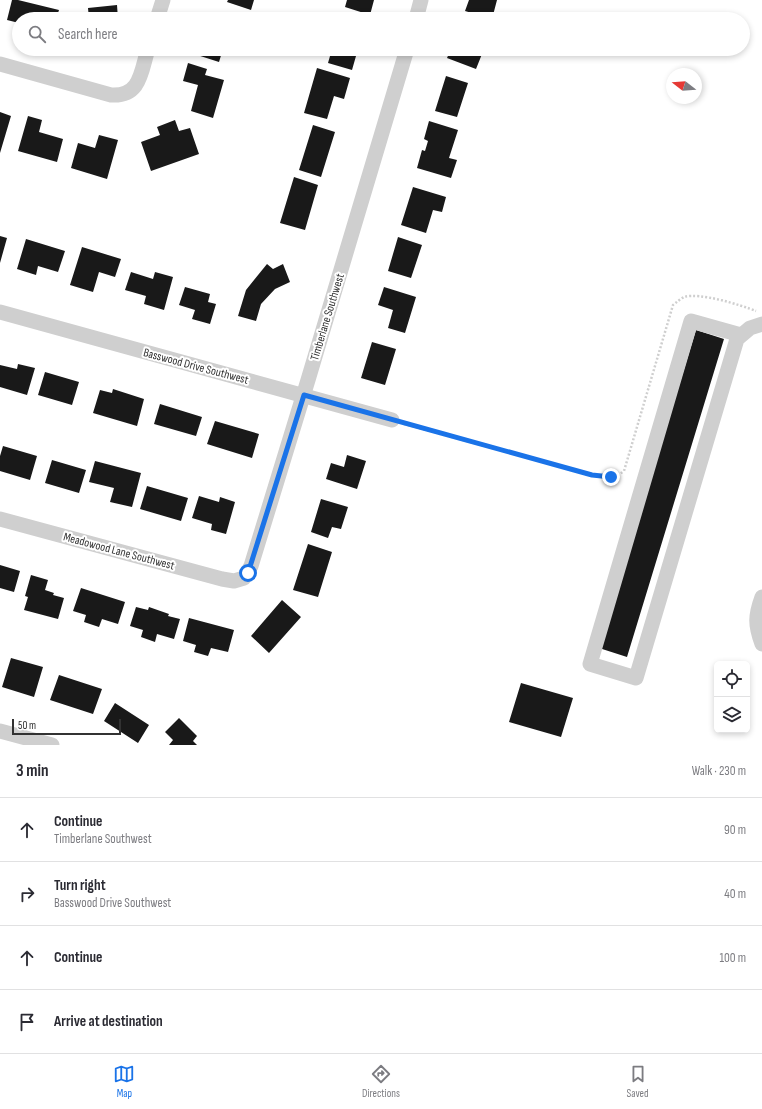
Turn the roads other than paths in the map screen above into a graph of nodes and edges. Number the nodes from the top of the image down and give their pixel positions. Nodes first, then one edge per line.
1 (163, 0) edge
2 (421, 0) edge
3 (159, 12) edge
4 (418, 12) edge
5 (146, 56) edge
6 (405, 56) edge
7 (0, 64) edge
8 (0, 312) edge
9 (761, 319) edge
10 (741, 335) junction
11 (304, 395) junction
12 (392, 420) road end
13 (0, 519) edge
14 (238, 580) joint
15 (762, 597) edge
16 (762, 644) edge
17 (0, 731) edge
18 (52, 745) edge

1 - 3 street
2 - 4 street
5 - 7 street
6 - 11 street, Timberlane Southwest
8 - 11 street, Basswood Drive Southwest
9 - 10 street
10 - 10 street
11 - 12 street, Basswood Drive Southwest
11 - 14 street, Timberlane Southwest
13 - 14 street, Meadowood Lane Southwest
15 - 16 street
17 - 18 street

